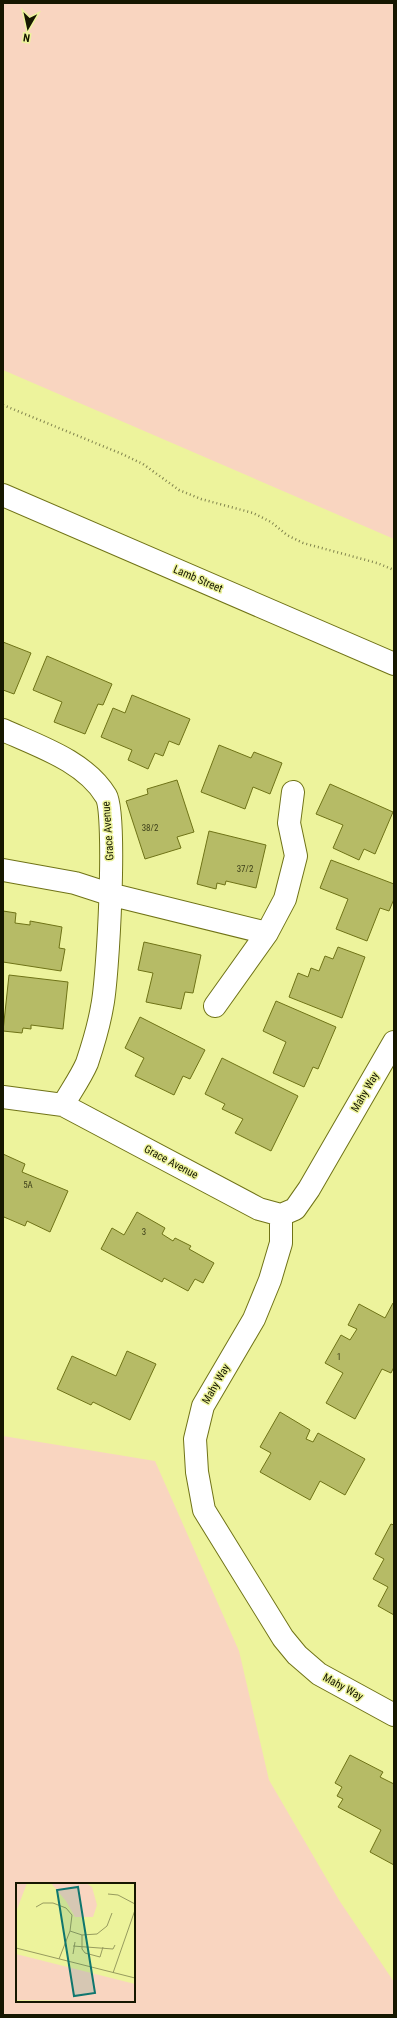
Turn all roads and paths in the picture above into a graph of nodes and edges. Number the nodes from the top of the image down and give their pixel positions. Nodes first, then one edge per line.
1 (3, 405) edge
2 (3, 495) edge
3 (394, 570) edge
4 (394, 664) edge
5 (3, 730) edge
6 (293, 792) dead end
7 (3, 870) edge
8 (109, 894) junction
9 (267, 933) junction
10 (215, 1006) dead end
11 (394, 1042) edge
12 (3, 1097) edge
13 (63, 1105) junction
14 (281, 1215) junction
15 (394, 1715) edge

1 - 3 path
2 - 4 street, Lamb Street
5 - 8 street, Grace Avenue
6 - 9 street
7 - 8 street
8 - 9 street
8 - 13 street, Grace Avenue
9 - 10 street
11 - 14 street, Mahy Way
12 - 13 street, Grace Avenue
13 - 14 street, Grace Avenue
14 - 15 street, Mahy Way

